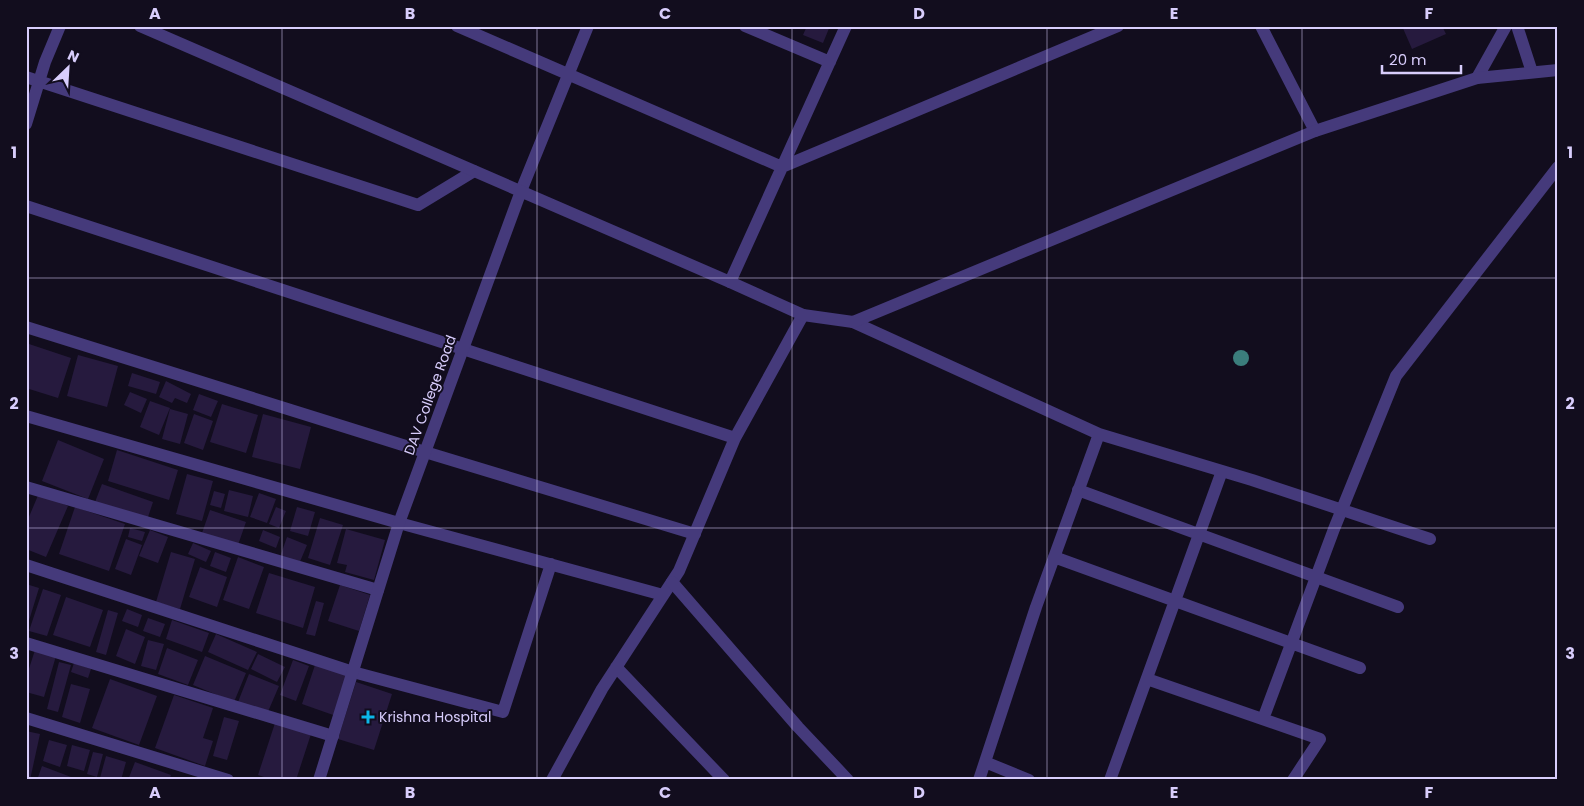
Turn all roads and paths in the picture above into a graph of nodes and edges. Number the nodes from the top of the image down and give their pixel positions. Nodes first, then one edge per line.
1 (60, 26) edge
2 (140, 26) edge
3 (457, 26) edge
4 (588, 26) edge
5 (746, 26) edge
6 (846, 26) edge
7 (1118, 26) edge
8 (1261, 26) edge
9 (1506, 26) edge
10 (1517, 26) edge
11 (830, 62) junction
12 (1558, 70) edge
13 (1532, 72) junction
14 (568, 74) junction
15 (26, 77) edge
16 (1477, 78) junction
17 (39, 80) junction
18 (26, 124) edge
19 (1315, 131) junction
20 (782, 167) junction
21 (1558, 167) edge
22 (474, 171) junction
23 (521, 191) junction
24 (26, 206) edge
25 (730, 282) junction
26 (803, 315) junction
27 (853, 322) junction
28 (26, 327) edge
29 (463, 349) junction
30 (27, 420) edge
31 (1098, 434) junction
32 (736, 438) junction
33 (425, 452) junction
34 (1222, 471) junction
35 (26, 487) edge
36 (1078, 490) junction
37 (1342, 510) junction
38 (399, 523) junction
39 (695, 534) junction
40 (1199, 534) junction
41 (1430, 539) dead end
42 (1054, 557) junction
43 (551, 564) junction
44 (26, 565) edge
45 (1317, 577) junction
46 (672, 582) junction
47 (378, 590) junction
48 (663, 595) junction
49 (1175, 601) junction
50 (1398, 607) dead end
51 (26, 643) edge
52 (1291, 643) junction
53 (616, 668) junction
54 (1360, 668) dead end
55 (353, 672) junction
56 (1147, 678) junction
57 (26, 718) edge
58 (1263, 719) junction
59 (332, 736) junction
60 (985, 762) junction
61 (228, 780) edge
62 (319, 780) edge
63 (552, 780) edge
64 (724, 780) edge
65 (848, 780) edge
66 (979, 780) edge
67 (1029, 780) edge
68 (1110, 780) edge
69 (1294, 780) edge

1 - 17 street
2 - 22 street
3 - 14 street
4 - 14 street, DAV College Road
5 - 11 street
6 - 11 street
7 - 20 street
8 - 19 street
9 - 16 street
10 - 13 street
11 - 20 street
12 - 13 street
13 - 16 street
14 - 20 street
14 - 23 street, DAV College Road
15 - 17 street
16 - 19 street
17 - 18 street
17 - 22 street
19 - 27 street
20 - 25 street
21 - 37 street
22 - 23 street
23 - 25 street
23 - 29 street, DAV College Road
24 - 29 street
25 - 26 street
26 - 27 street
26 - 32 street
27 - 31 street
28 - 33 street
29 - 32 street
29 - 33 street, DAV College Road
30 - 38 street
31 - 34 street
31 - 36 street
32 - 39 street
33 - 38 street, DAV College Road
33 - 39 street
34 - 37 street
34 - 40 street
35 - 47 street
36 - 40 street
36 - 42 street
37 - 41 street
37 - 45 street
38 - 43 street
38 - 47 street, DAV College Road
39 - 46 street
40 - 45 street
40 - 49 street
42 - 49 street
42 - 60 street
43 - 48 street
43 - 55 street
44 - 55 street
45 - 50 street
45 - 52 street
46 - 48 street
46 - 65 street
47 - 55 street, DAV College Road
48 - 53 street
49 - 52 street
49 - 56 street
51 - 59 street
52 - 54 street
52 - 58 street
53 - 63 street
53 - 64 street
55 - 59 street, DAV College Road
56 - 58 street
56 - 68 street
57 - 61 street
58 - 69 street
59 - 62 street, DAV College Road
60 - 66 street
60 - 67 street

